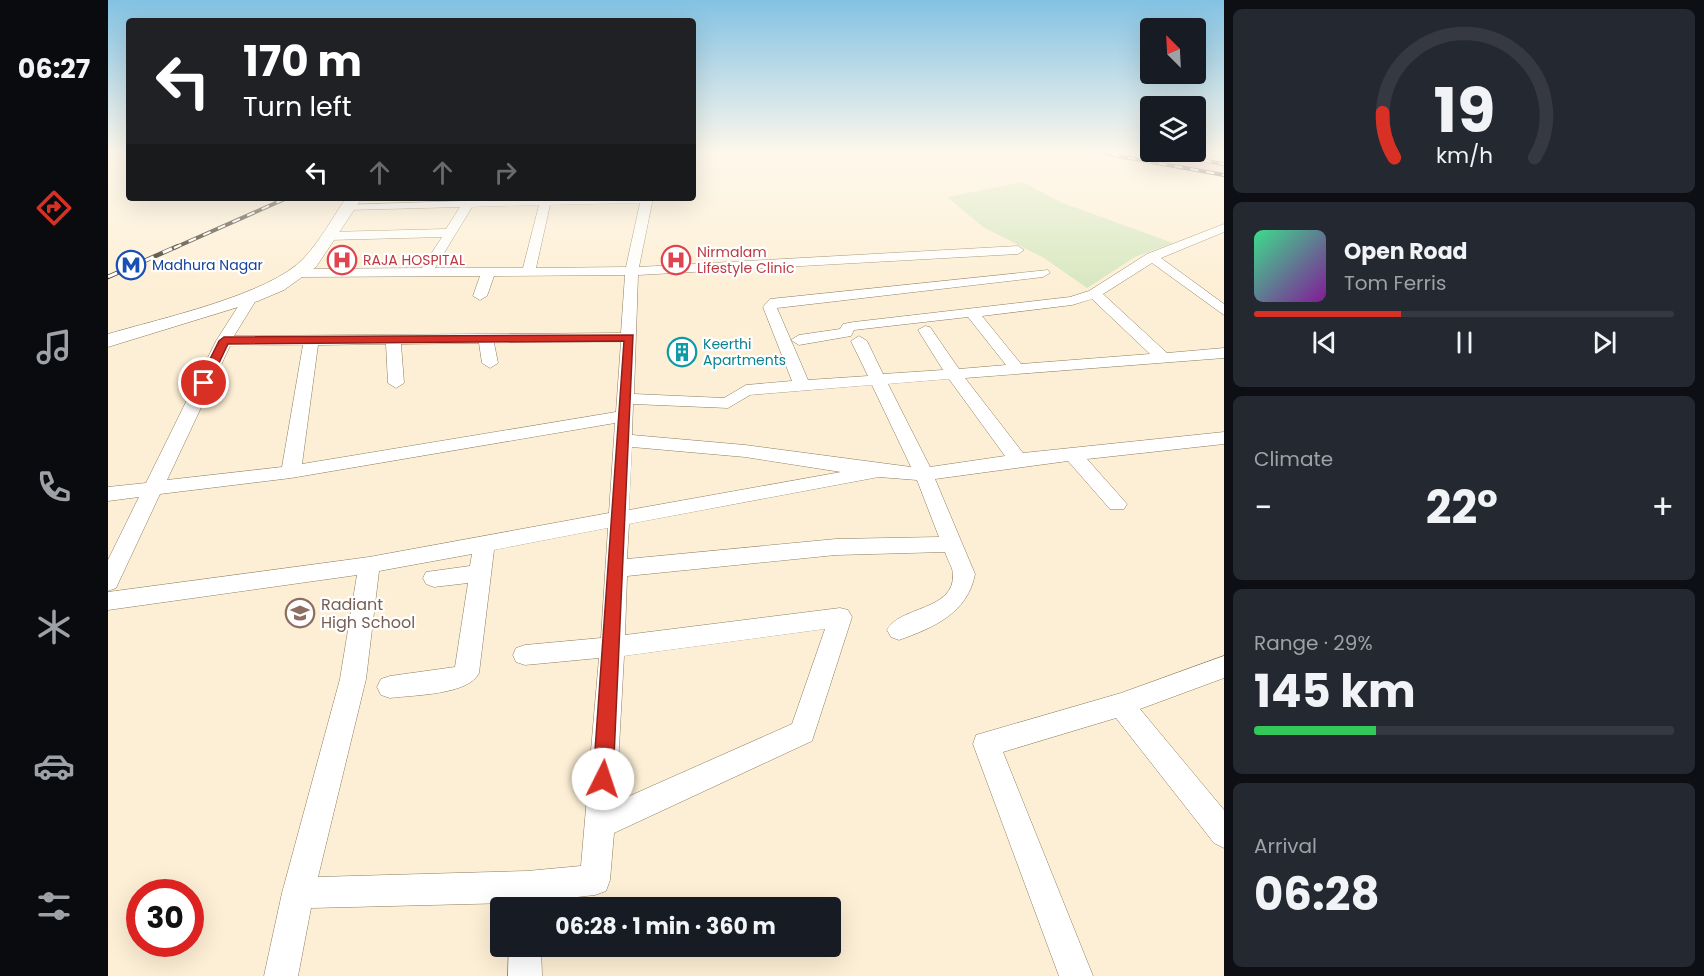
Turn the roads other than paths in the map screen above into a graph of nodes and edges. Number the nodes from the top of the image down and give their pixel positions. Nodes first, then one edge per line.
1 (351, 201) edge
2 (564, 201) edge
3 (646, 201) edge
4 (545, 202) junction
5 (468, 204) junction
6 (1223, 229) edge
7 (451, 233) junction
8 (329, 236) junction
9 (1018, 250) dead end
10 (1152, 257) junction
11 (632, 271) junction
12 (299, 273) junction
13 (426, 273) junction
14 (488, 273) junction
15 (528, 273) junction
16 (1043, 273) dead end
17 (1094, 294) junction
18 (480, 296) dead end
19 (251, 297) junction
20 (1224, 311) edge
21 (973, 314) junction
22 (925, 330) dead end
23 (630, 338) junction
24 (486, 339) junction
25 (799, 339) dead end
26 (311, 340) junction
27 (393, 340) junction
28 (859, 340) dead end
29 (108, 341) edge
30 (224, 341) junction
31 (1217, 354) edge
32 (1164, 358) junction
33 (490, 363) dead end
34 (1224, 366) edge
35 (1018, 370) junction
36 (954, 374) junction
37 (879, 380) junction
38 (396, 383) dead end
39 (802, 386) junction
40 (625, 408) junction
41 (1224, 438) edge
42 (622, 440) junction
43 (1073, 454) junction
44 (1018, 460) junction
45 (879, 471) junction
46 (291, 472) junction
47 (924, 474) junction
48 (153, 489) junction
49 (108, 494) edge
50 (1117, 504) dead end
51 (619, 518) junction
52 (484, 543) junction
53 (953, 544) junction
54 (460, 548) junction
55 (369, 565) junction
56 (615, 569) junction
57 (480, 573) junction
58 (108, 582) edge
59 (108, 601) edge
60 (898, 630) dead end
61 (612, 646) junction
62 (525, 655) dead end
63 (1224, 667) edge
64 (390, 687) dead end
65 (1121, 705) junction
66 (600, 824) junction
67 (1224, 833) edge
68 (298, 893) junction
69 (527, 897) edge
70 (525, 957) edge
71 (281, 976) edge
72 (525, 976) edge
73 (1076, 976) edge

1 - 5 street
1 - 8 main road
2 - 4 street
3 - 11 street
4 - 5 street
4 - 15 street
5 - 7 street
6 - 10 street
7 - 8 street
7 - 13 street
8 - 12 main road
9 - 11 street
10 - 17 street
10 - 20 street
11 - 15 street
11 - 23 street
12 - 13 street
12 - 19 main road
13 - 14 street
14 - 15 street
14 - 18 street
16 - 39 street
17 - 21 street
17 - 32 street
19 - 29 main road
19 - 30 street
21 - 25 street
21 - 35 street
22 - 36 street
23 - 24 street
23 - 40 street
24 - 27 street
24 - 33 street
26 - 27 street
26 - 30 street
26 - 46 street
27 - 38 street
28 - 37 street
30 - 48 street
31 - 32 street
31 - 34 street
32 - 35 street
35 - 36 street
36 - 37 street
36 - 44 street
37 - 39 street
37 - 47 street
39 - 40 street
40 - 42 street
40 - 46 street
41 - 43 street
42 - 45 street
42 - 51 street
43 - 44 street
43 - 50 street
44 - 47 street
45 - 47 street
45 - 51 street
46 - 48 street
47 - 53 street
48 - 49 street
48 - 58 street
51 - 52 street
51 - 56 street
52 - 54 street
52 - 57 street
53 - 56 street
53 - 60 street
54 - 55 street
54 - 57 street
55 - 59 street
55 - 68 street
56 - 61 street
57 - 64 street
61 - 62 street
61 - 66 street
61 - 66 street
63 - 65 street
65 - 67 street
65 - 73 street
66 - 69 street
68 - 69 street
68 - 71 street
70 - 72 street

